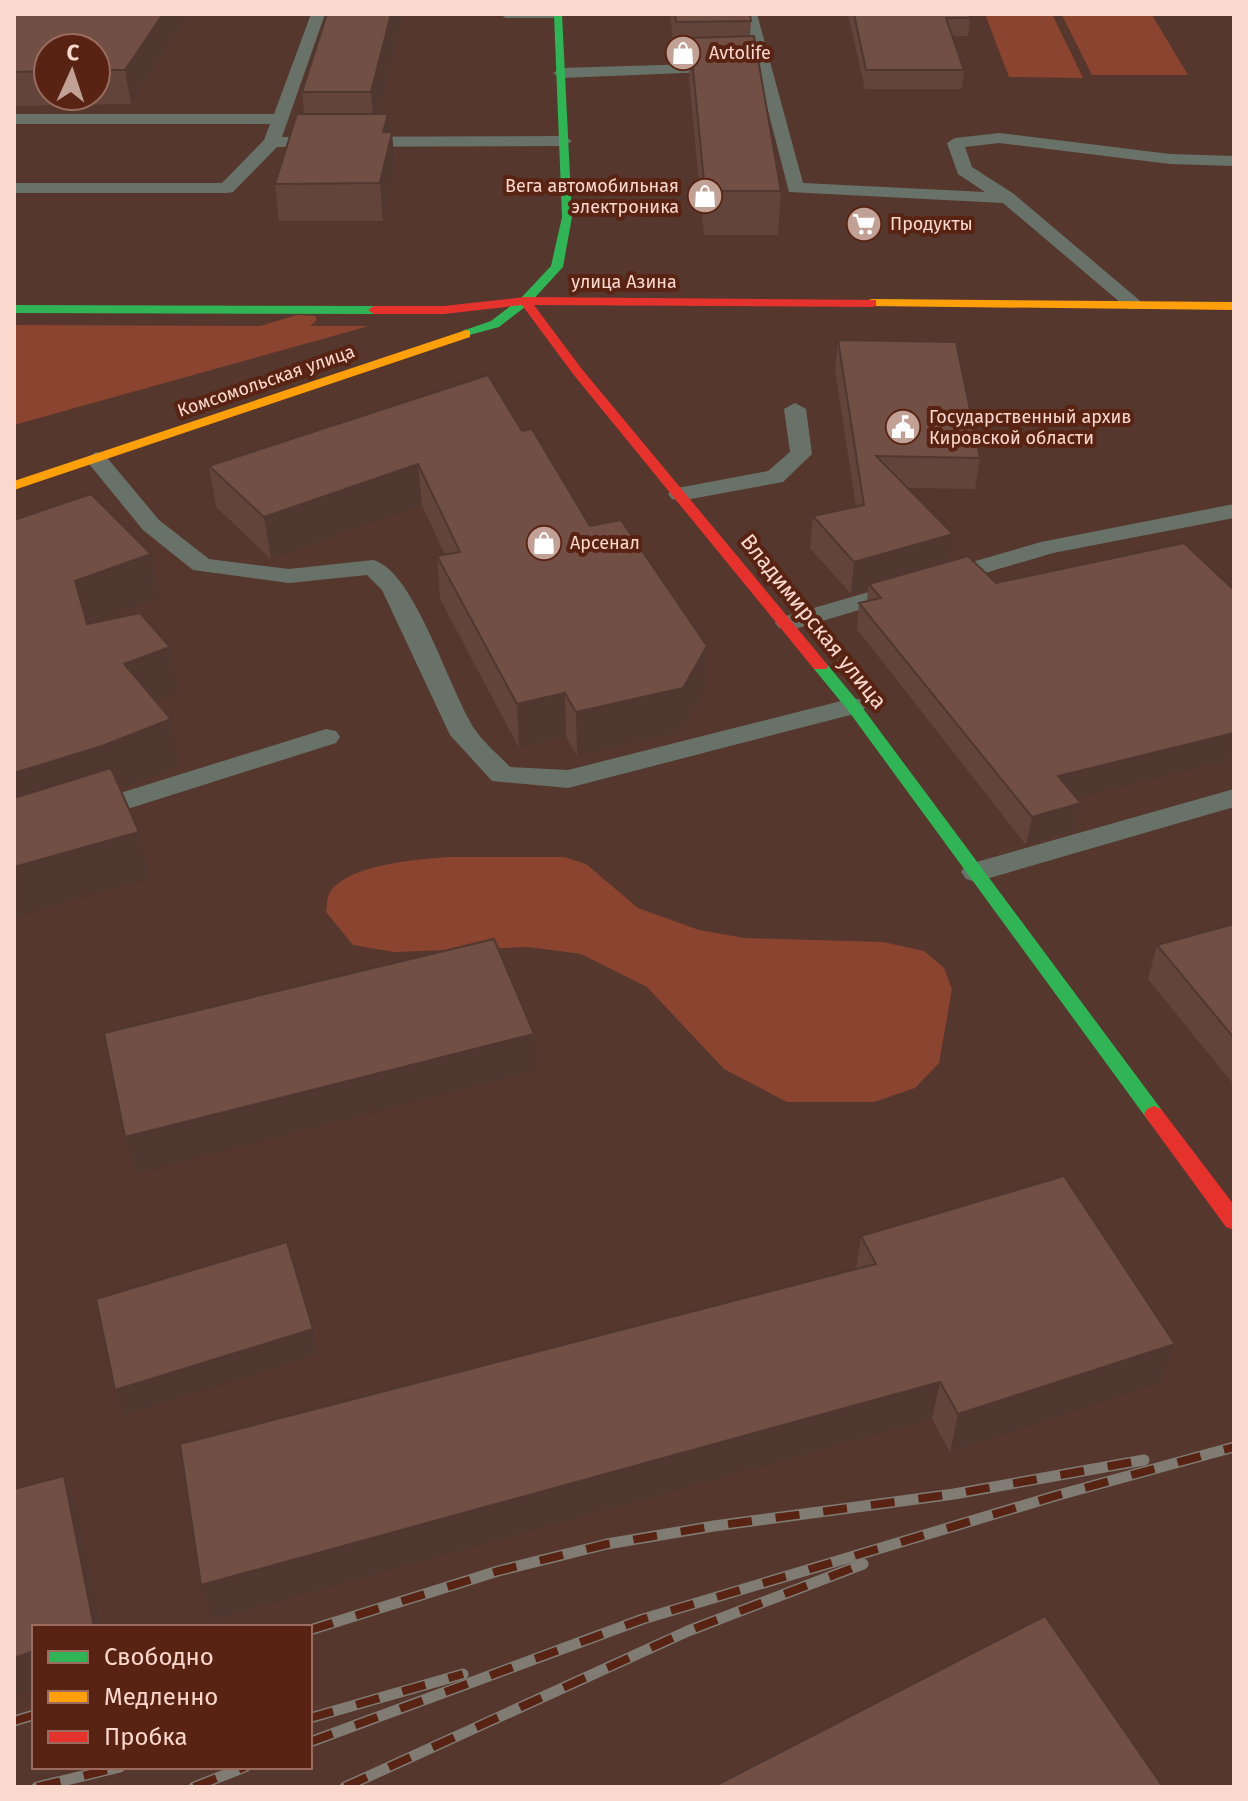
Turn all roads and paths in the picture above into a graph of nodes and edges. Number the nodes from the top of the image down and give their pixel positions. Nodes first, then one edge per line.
1 (318, 14) edge
2 (506, 14) edge
3 (558, 14) edge
4 (750, 14) edge
5 (762, 68) junction
6 (561, 73) junction
7 (14, 119) edge
8 (280, 119) junction
9 (564, 141) junction
10 (272, 142) junction
11 (1234, 161) edge
12 (14, 188) edge
13 (1008, 198) junction
14 (525, 301) junction
15 (1135, 305) junction
16 (1234, 306) edge
17 (14, 309) edge
18 (795, 409) dead end
19 (96, 459) junction
20 (14, 486) edge
21 (680, 494) junction
22 (1234, 511) edge
23 (788, 623) junction
24 (853, 706) junction
25 (326, 737) dead end
26 (1234, 798) edge
27 (14, 836) edge
28 (976, 872) junction
29 (1229, 1207) edge

1 - 8 lane
2 - 3 lane
3 - 6 street
4 - 5 lane
5 - 6 lane
5 - 13 lane
6 - 9 street
7 - 8 lane
8 - 10 lane
9 - 10 lane
9 - 14 street
10 - 12 lane
11 - 13 lane
13 - 15 lane
14 - 15 street, улица Азина
14 - 17 street, улица Азина
14 - 19 street, Комсомольская улица
14 - 21 street, Владимирская улица
15 - 16 street, улица Азина
18 - 21 lane
19 - 20 street, Комсомольская улица
19 - 24 lane
21 - 23 street, Владимирская улица
22 - 23 lane
23 - 24 street, Владимирская улица
24 - 28 street, Владимирская улица
25 - 27 lane
26 - 28 lane
28 - 29 street, Владимирская улица

